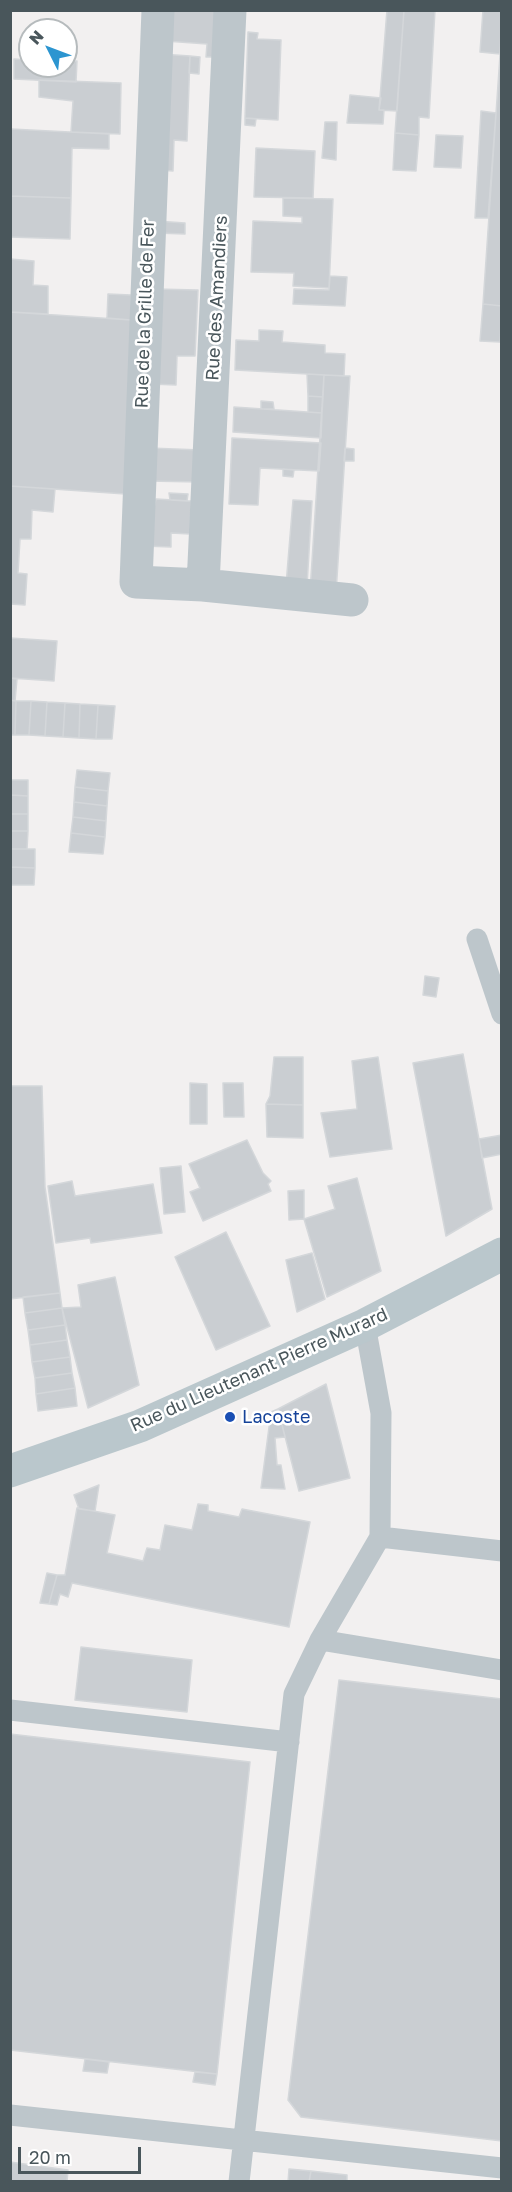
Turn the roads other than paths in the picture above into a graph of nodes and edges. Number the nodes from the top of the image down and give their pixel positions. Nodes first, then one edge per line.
1 (158, 10) edge
2 (230, 10) edge
3 (187, 584) junction
4 (352, 600) dead end
5 (477, 939) dead end
6 (501, 1014) edge
7 (501, 1254) edge
8 (365, 1325) junction
9 (10, 1471) edge
10 (380, 1538) junction
11 (501, 1551) edge
12 (320, 1640) junction
13 (501, 1670) edge
14 (10, 1710) edge
15 (289, 1742) junction
16 (10, 2115) edge
17 (244, 2140) junction
18 (501, 2168) edge
19 (239, 2181) edge

1 - 3 street, Rue de la Grille de Fer
2 - 3 street, Rue des Amandiers
3 - 4 street
5 - 6 lane
7 - 8 main road, Rue du Lieutenant Pierre Murard
8 - 9 main road, Rue du Lieutenant Pierre Murard
8 - 10 lane
10 - 11 lane
10 - 12 lane
12 - 13 lane
12 - 15 lane
14 - 15 lane
15 - 17 lane
16 - 17 lane
17 - 18 lane
17 - 19 lane

